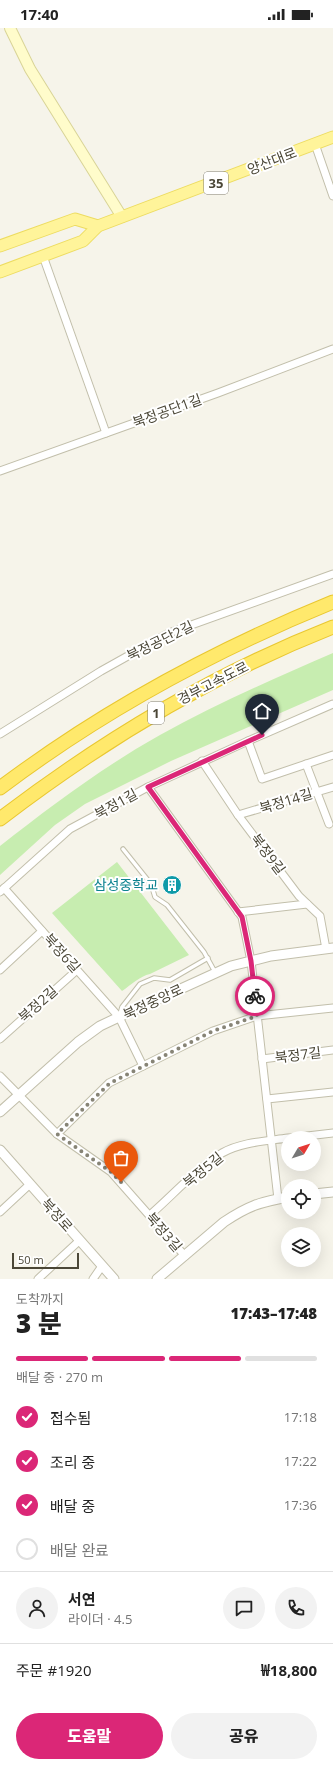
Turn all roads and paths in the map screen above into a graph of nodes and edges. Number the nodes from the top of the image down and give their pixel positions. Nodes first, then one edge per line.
1 (10, 28) edge
2 (333, 137) edge
3 (315, 144) junction
4 (333, 196) edge
5 (122, 217) junction
6 (98, 226) junction
7 (0, 246) edge
8 (43, 256) junction
9 (0, 272) edge
10 (333, 349) edge
11 (106, 433) junction
12 (0, 471) edge
13 (333, 574) edge
14 (333, 602) edge
15 (330, 629) edge
16 (333, 704) edge
17 (0, 734) edge
18 (248, 741) junction
19 (333, 755) edge
20 (202, 761) junction
21 (306, 764) junction
22 (148, 787) junction
23 (333, 787) edge
24 (0, 788) edge
25 (317, 792) junction
26 (238, 815) junction
27 (0, 819) edge
28 (329, 824) dead end
29 (123, 848) dead end
30 (2, 890) edge
31 (307, 904) junction
32 (238, 912) junction
33 (42, 931) junction
34 (330, 949) edge
35 (208, 958) junction
36 (251, 961) junction
37 (0, 970) edge
38 (77, 970) junction
39 (216, 972) junction
40 (333, 1008) edge
41 (257, 1016) junction
42 (119, 1017) junction
43 (0, 1039) edge
44 (333, 1050) edge
45 (262, 1059) junction
46 (143, 1066) junction
47 (0, 1076) edge
48 (333, 1092) edge
49 (18, 1096) junction
50 (267, 1099) junction
51 (0, 1112) edge
52 (333, 1133) edge
53 (57, 1134) junction
54 (321, 1134) edge
55 (281, 1139) edge
56 (271, 1140) junction
57 (0, 1150) edge
58 (29, 1185) junction
59 (333, 1192) edge
60 (321, 1193) edge
61 (281, 1198) edge
62 (278, 1199) junction
63 (0, 1212) edge
64 (150, 1216) junction
65 (80, 1240) junction
66 (185, 1256) junction
67 (102, 1266) junction
68 (38, 1279) edge
69 (93, 1279) edge
70 (114, 1279) edge
71 (158, 1279) edge

1 - 5 main road
2 - 3 main road, 양산대로 / 35
3 - 4 street
3 - 5 main road, 양산대로 / 35
5 - 6 main road, 양산대로 / 35
6 - 7 main road
6 - 8 main road, 양산대로 / 35
8 - 9 main road, 양산대로 / 35
8 - 11 street
10 - 11 street, 북정공단1길
11 - 12 street, 북정공단1길
13 - 17 street, 북정공단2길
14 - 24 highway, 경부고속도로 / 1
15 - 27 highway, 경부고속도로 / 1
16 - 18 street, 북정1길
18 - 20 street, 북정1길
18 - 21 street
19 - 21 street
20 - 22 street, 북정1길
20 - 26 street, 북정9길
21 - 25 street
22 - 30 street, 북정1길
22 - 32 street, 북정7길
23 - 25 street, 북정14길
25 - 26 street, 북정14길
25 - 28 street
26 - 31 street, 북정9길
29 - 35 lane
30 - 33 street, 북정6길
31 - 32 street
31 - 34 street, 북정9길
32 - 36 street, 북정7길
33 - 37 street
33 - 38 street, 북정6길
34 - 36 street, 북정중앙로
35 - 39 lane
35 - 42 lane
36 - 39 street, 북정중앙로
36 - 41 street, 북정7길
38 - 42 street, 북정6길
38 - 43 street, 북정2길
39 - 42 street, 북정중앙로
40 - 41 street
41 - 45 street, 북정7길
41 - 46 street
42 - 46 street, 북정6길
42 - 49 street, 북정중앙로
44 - 45 street, 북정7길
45 - 50 street, 북정7길
46 - 53 street
47 - 49 street
48 - 50 street
49 - 51 street, 북정중앙로
49 - 53 street, 북정3길
50 - 56 street, 북정7길
52 - 54 street, 북정5길
53 - 64 street, 북정3길
55 - 56 street, 북정5길
56 - 62 street, 북정7길
56 - 64 street, 북정5길
57 - 58 street, 북정로
58 - 63 street
58 - 65 street, 북정로
59 - 60 street
61 - 62 street
62 - 66 street
64 - 66 street, 북정3길
65 - 67 street, 북정로
65 - 68 street
66 - 71 street
67 - 69 street
67 - 70 street, 북정로

